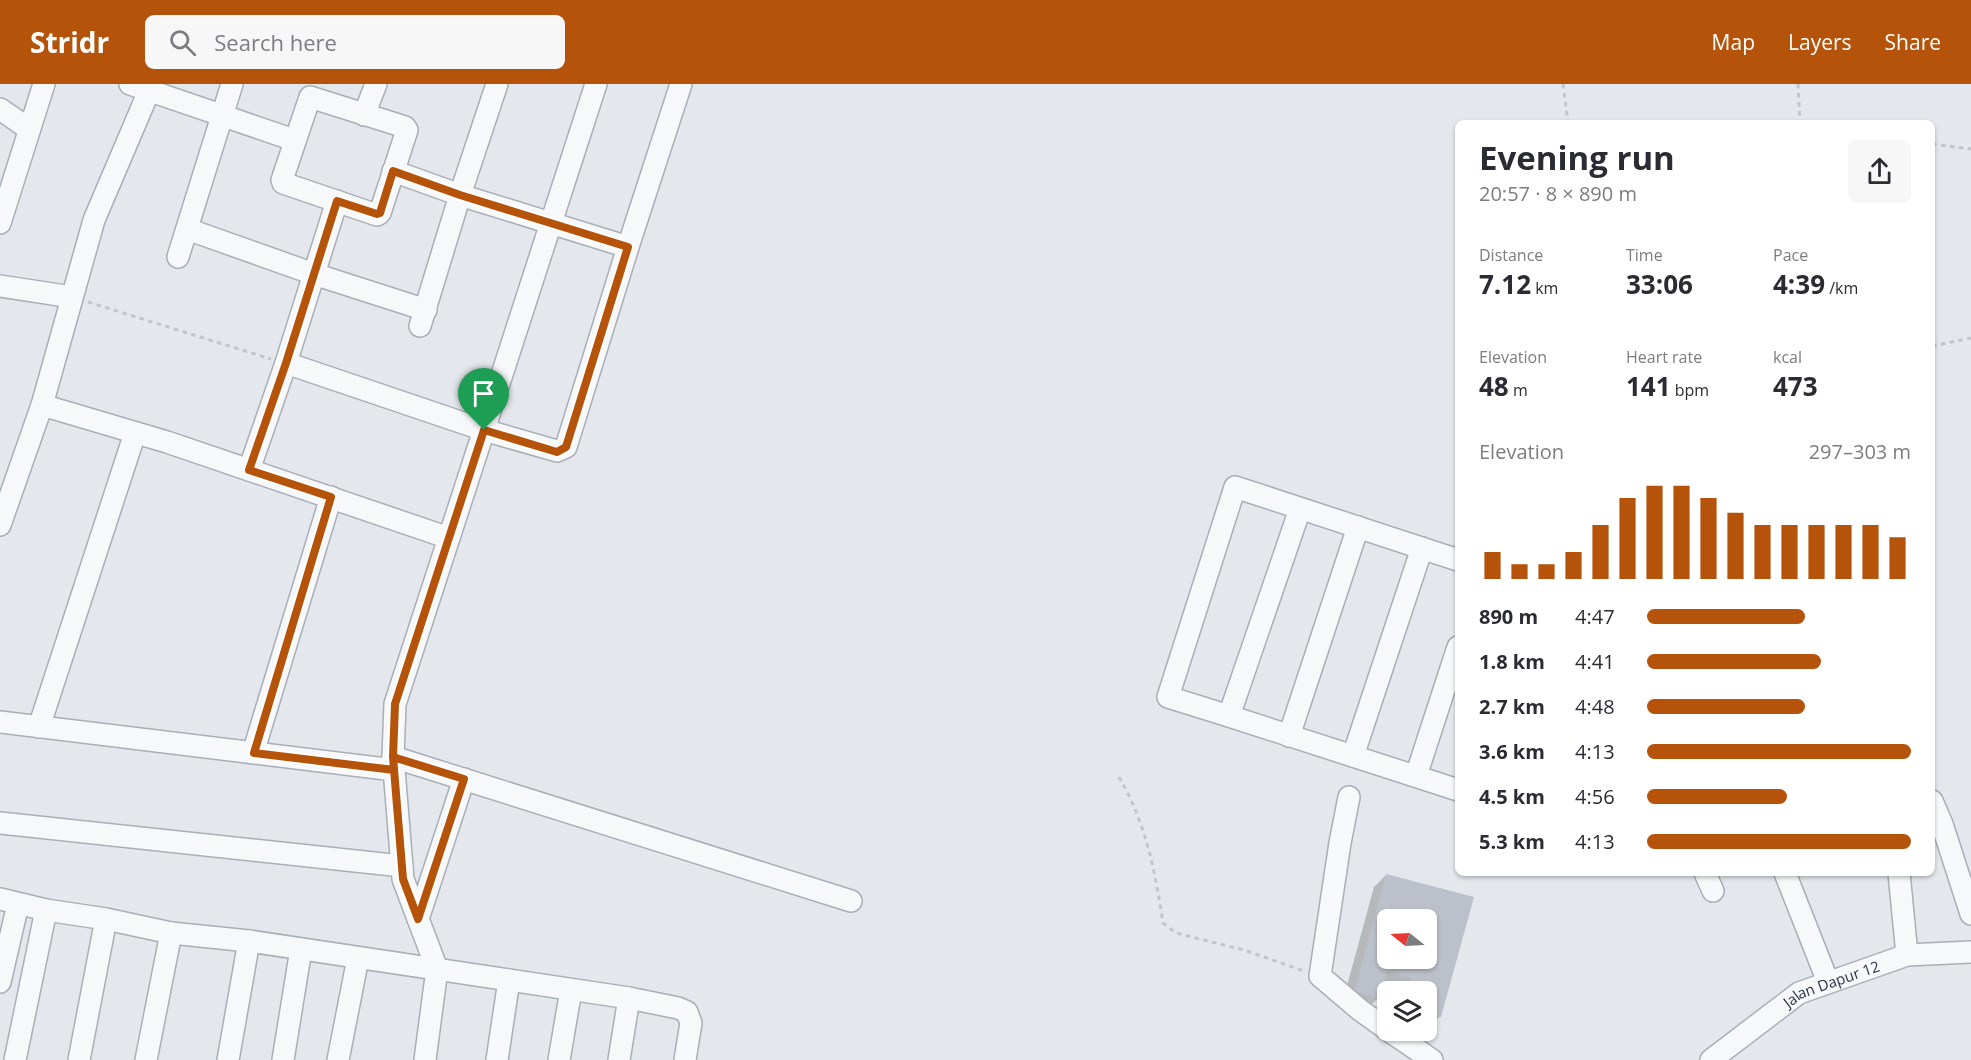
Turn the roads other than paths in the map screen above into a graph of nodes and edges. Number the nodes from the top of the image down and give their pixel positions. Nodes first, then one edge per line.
1 (44, 84) edge
2 (232, 84) edge
3 (376, 84) edge
4 (497, 84) edge
5 (596, 84) edge
6 (681, 84) edge
7 (144, 86) edge
8 (0, 109) edge
9 (222, 115) junction
10 (364, 115) junction
11 (29, 129) junction
12 (294, 140) junction
13 (393, 171) junction
14 (460, 195) junction
15 (337, 201) junction
16 (0, 224) edge
17 (550, 224) junction
18 (187, 228) junction
19 (628, 247) junction
20 (177, 257) dead end
21 (314, 274) junction
22 (0, 286) edge
23 (72, 297) junction
24 (286, 363) junction
25 (42, 405) junction
26 (484, 430) junction
27 (135, 433) junction
28 (249, 470) junction
29 (331, 497) junction
30 (1300, 509) junction
31 (0, 525) edge
32 (1358, 527) junction
33 (449, 538) junction
34 (1422, 548) junction
35 (1455, 559) edge
36 (1455, 656) edge
37 (1229, 716) junction
38 (0, 722) edge
39 (39, 727) junction
40 (1289, 736) junction
41 (254, 753) junction
42 (1353, 756) junction
43 (393, 763) junction
44 (1416, 776) junction
45 (464, 779) junction
46 (1455, 789) edge
47 (1349, 797) dead end
48 (1935, 808) edge
49 (0, 823) edge
50 (402, 866) junction
51 (1786, 876) edge
52 (1899, 876) edge
53 (850, 901) dead end
54 (9, 902) edge
55 (46, 910) junction
56 (1971, 914) edge
57 (106, 919) junction
58 (418, 919) junction
59 (171, 933) junction
60 (249, 941) junction
61 (301, 949) junction
62 (1971, 952) edge
63 (1907, 954) junction
64 (358, 958) junction
65 (437, 969) junction
66 (509, 980) junction
67 (0, 982) edge
68 (1828, 982) junction
69 (571, 990) junction
70 (629, 998) junction
71 (1377, 1022) edge
72 (1404, 1041) edge
73 (15, 1060) edge
74 (79, 1060) edge
75 (146, 1060) edge
76 (228, 1060) edge
77 (283, 1060) edge
78 (339, 1060) edge
79 (425, 1060) edge
80 (497, 1060) edge
81 (559, 1060) edge
82 (619, 1060) edge
83 (685, 1060) edge
84 (1432, 1060) edge
85 (1711, 1060) edge

1 - 11 street
2 - 9 street
3 - 10 street
4 - 14 street
5 - 17 street
6 - 19 street
7 - 9 street
7 - 23 street
8 - 11 street
9 - 12 street
9 - 18 street
10 - 12 street
10 - 13 street
11 - 16 street
12 - 15 street
13 - 14 street
13 - 15 street
14 - 17 street
14 - 21 street
15 - 21 street
17 - 19 street
17 - 26 street
18 - 20 street
18 - 21 street
19 - 26 street
21 - 24 street
22 - 23 street
23 - 25 street
24 - 26 street
24 - 28 street
25 - 27 street
25 - 31 street
26 - 33 street
27 - 28 street
27 - 39 street
28 - 29 street
29 - 33 street
29 - 41 street
30 - 32 street
30 - 37 street
30 - 37 street
32 - 34 street
32 - 40 street
33 - 43 street
34 - 35 street
34 - 42 street
36 - 44 street
37 - 40 street
38 - 39 street
39 - 41 street
40 - 42 street
41 - 43 street
42 - 44 street
43 - 45 street
43 - 50 street
44 - 46 street
45 - 53 street
45 - 58 street
47 - 71 street
48 - 56 street
49 - 50 street
50 - 58 street
51 - 68 street
52 - 63 street
54 - 55 street
54 - 67 street
55 - 57 street
55 - 73 street
57 - 59 street
57 - 74 street
58 - 65 street
59 - 60 street
59 - 75 street
60 - 61 street
60 - 76 street
61 - 64 street
61 - 77 street
62 - 63 street, Jalan Dapur 12
63 - 68 street, Jalan Dapur 12
64 - 65 street
64 - 78 street
65 - 66 street
65 - 79 street
66 - 69 street
66 - 80 street
68 - 85 street, Jalan Dapur 12
69 - 70 street
69 - 81 street
70 - 82 street
70 - 83 street
72 - 84 street

